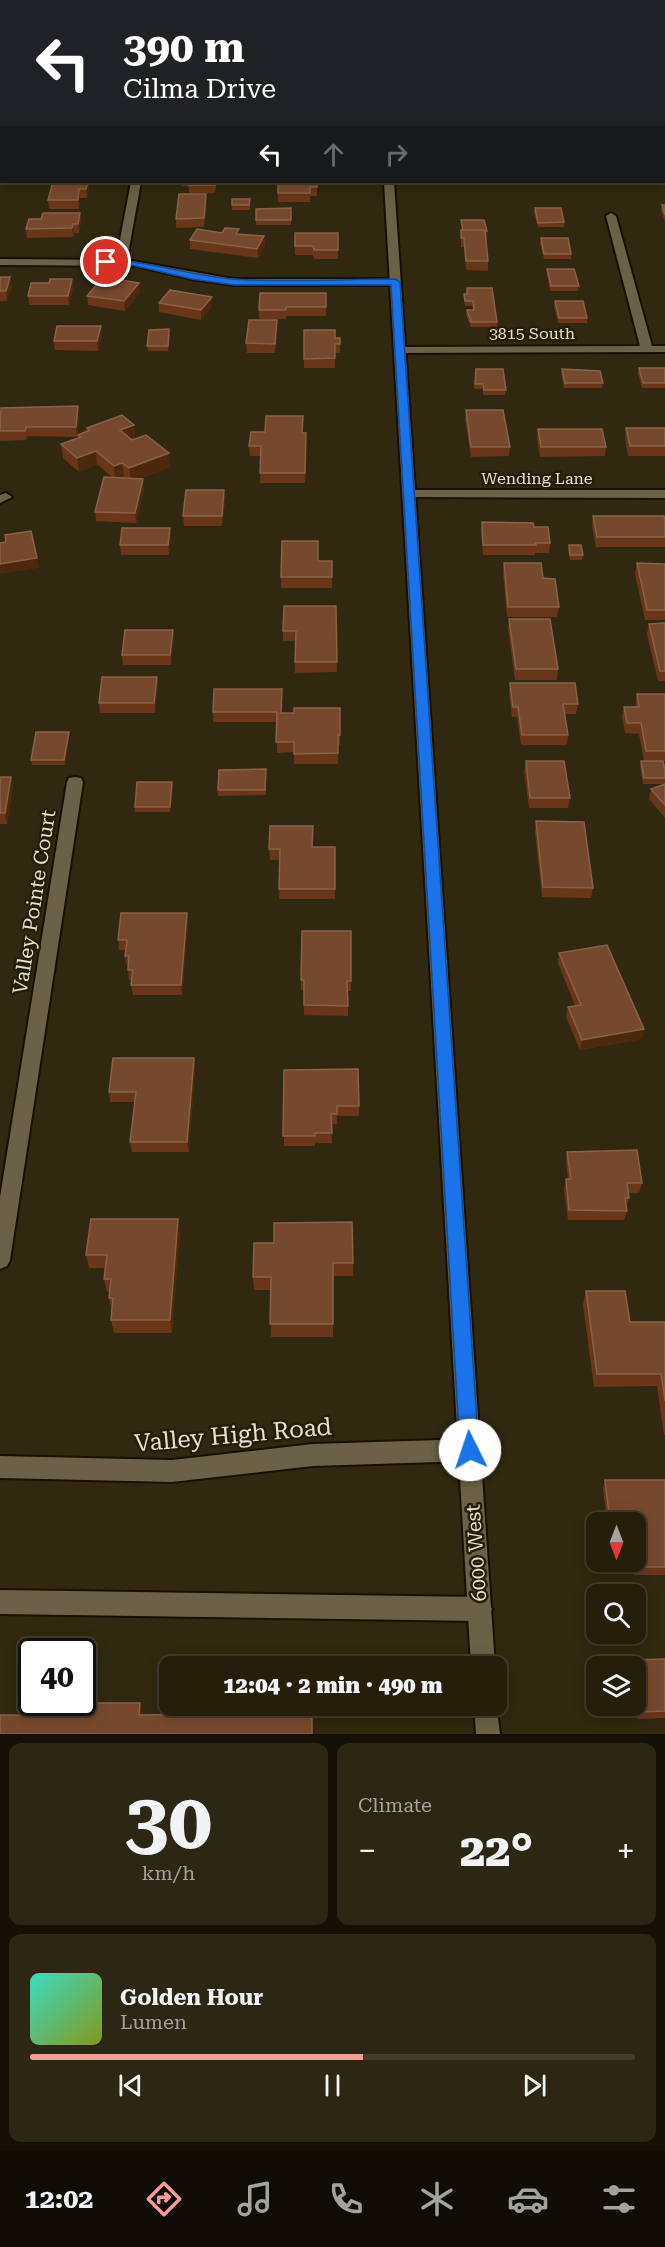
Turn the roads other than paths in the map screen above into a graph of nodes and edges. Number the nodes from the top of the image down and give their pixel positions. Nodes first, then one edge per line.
1 (136, 183) edge
2 (389, 183) edge
3 (611, 216) dead end
4 (0, 262) edge
5 (121, 262) junction
6 (395, 282) junction
7 (647, 349) junction
8 (665, 349) edge
9 (400, 350) junction
10 (409, 494) junction
11 (665, 494) edge
12 (75, 782) dead end
13 (7, 1172) edge
14 (0, 1260) edge
15 (470, 1450) junction
16 (0, 1467) edge
17 (0, 1602) edge
18 (480, 1609) junction
19 (482, 1656) edge
20 (487, 1716) edge
21 (488, 1734) edge

1 - 5 street
2 - 6 street, 6000 West
3 - 7 street
4 - 5 street
5 - 6 street
6 - 9 street, 6000 West
7 - 8 street, 3815 South
7 - 9 street, 3815 South
9 - 10 street, 6000 West
10 - 11 street, Wending Lane
10 - 15 street, 6000 West
12 - 13 street, Valley Pointe Court
13 - 14 street
15 - 16 street, Valley High Road
15 - 18 street, 6000 West
17 - 18 street
18 - 19 street, 6000 West
20 - 21 street

